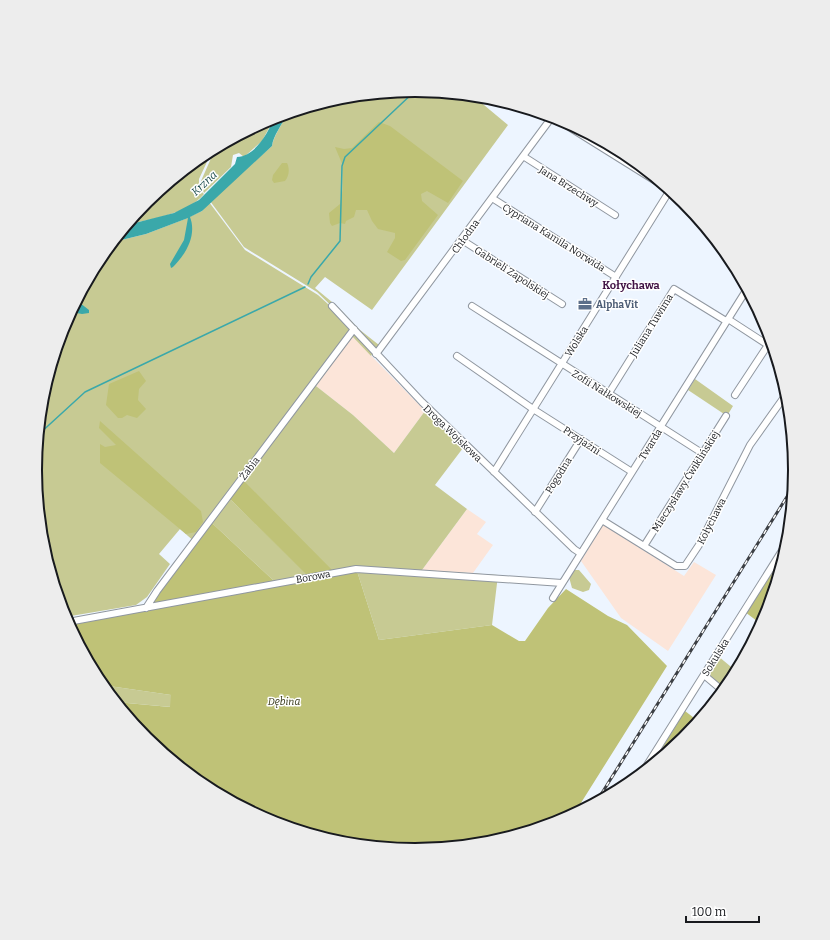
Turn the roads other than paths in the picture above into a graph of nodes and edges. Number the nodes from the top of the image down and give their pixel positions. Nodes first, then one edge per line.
1 (549, 122) edge
2 (523, 156) junction
3 (667, 195) edge
4 (492, 198) junction
5 (615, 215) dead end
6 (462, 240) junction
7 (616, 277) junction
8 (744, 294) edge
9 (562, 304) dead end
10 (332, 306) dead end
11 (472, 306) dead end
12 (727, 320) junction
13 (354, 329) junction
14 (764, 339) edge
15 (767, 347) edge
16 (376, 354) junction
17 (457, 356) dead end
18 (562, 364) junction
19 (609, 393) junction
20 (735, 395) dead end
21 (782, 401) edge
22 (533, 408) junction
23 (726, 416) dead end
24 (660, 427) junction
25 (581, 439) junction
26 (702, 453) junction
27 (494, 472) junction
28 (632, 472) junction
29 (535, 512) junction
30 (602, 520) junction
31 (644, 546) junction
32 (580, 553) junction
33 (777, 558) edge
34 (562, 583) junction
35 (552, 598) dead end
36 (146, 608) junction
37 (74, 621) edge
38 (704, 675) junction
39 (718, 687) edge
40 (651, 758) edge

1 - 2 street, Chłodna
2 - 4 street, Chłodna
2 - 5 street, Jana Brzechwy
3 - 7 street, Wolska
4 - 6 street, Chłodna
4 - 7 street, Cypriana Kamila Norwida
6 - 9 street, Gabrieli Zapolskiej
6 - 16 street, Chłodna
7 - 18 street, Wolska
8 - 12 street, Twarda
10 - 13 street, Droga Wojskowa
11 - 18 street, Zofii Nałkowskiej
12 - 14 street
12 - 19 street, Juliana Tuwima
12 - 24 street, Twarda
13 - 16 street, Droga Wojskowa
13 - 36 street, Żabia
15 - 20 street
16 - 27 street, Droga Wojskowa
17 - 22 street, Przyjaźni
18 - 19 street, Zofii Nałkowskiej
18 - 22 street, Wolska
19 - 24 street, Zofii Nałkowskiej
21 - 31 street, Kołychawa
22 - 25 street, Przyjaźni
22 - 27 street, Wolska
23 - 26 street, Mieczysławy Ćwiklińskiej
24 - 26 street, Zofii Nałkowskiej
24 - 28 street, Twarda
25 - 28 street, Przyjaźni
25 - 29 street, Pogodna
26 - 31 street, Mieczysławy Ćwiklińskiej
27 - 29 street, Droga Wojskowa
28 - 30 street, Twarda
29 - 32 street, Droga Wojskowa
30 - 31 street, Kołychawa
30 - 32 street, Twarda
32 - 34 street, Twarda
33 - 38 street, Sokulska
34 - 35 street, Twarda
34 - 36 street, Borowa
36 - 37 street, Borowa
38 - 39 street
38 - 40 street, Sokulska

